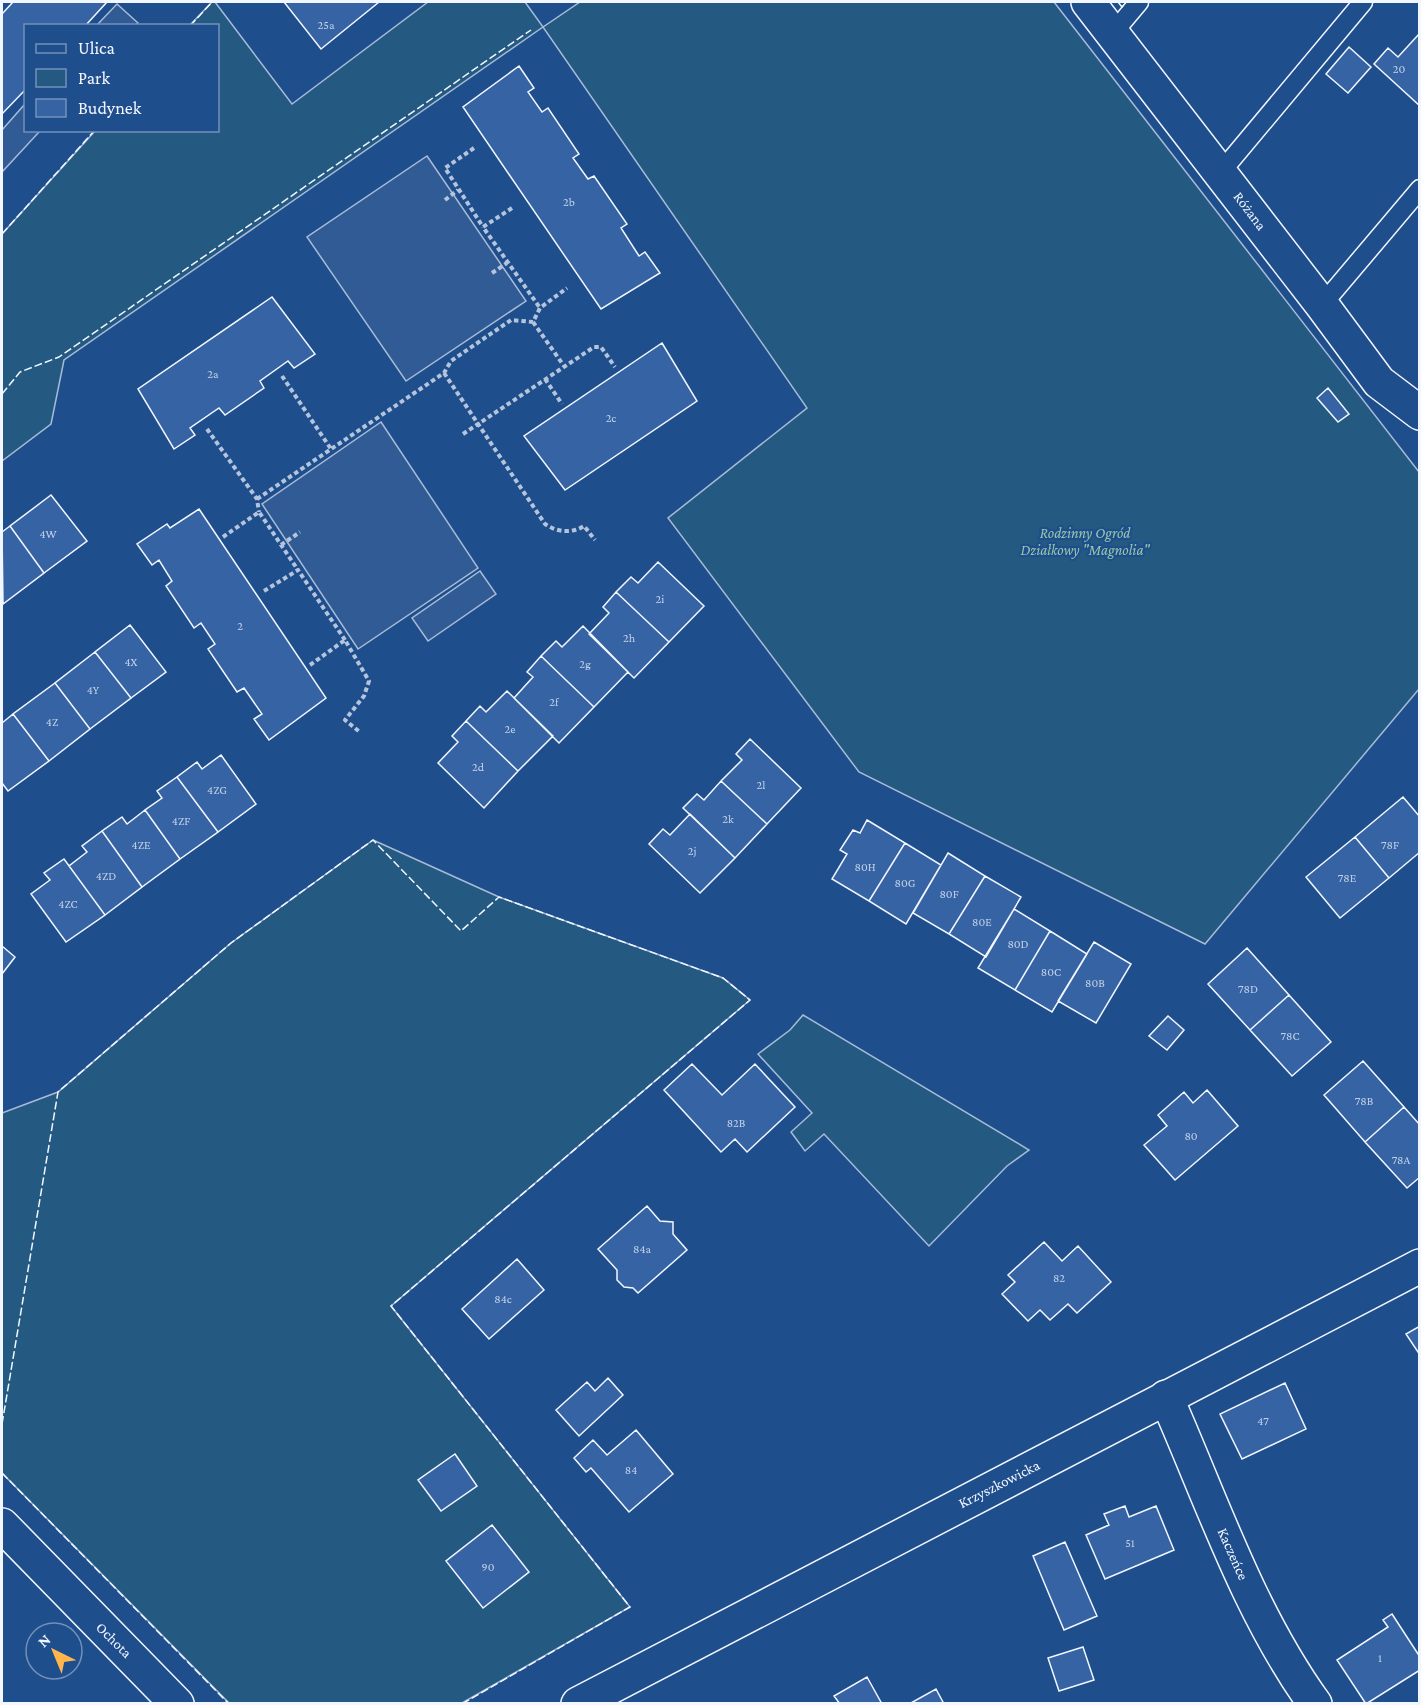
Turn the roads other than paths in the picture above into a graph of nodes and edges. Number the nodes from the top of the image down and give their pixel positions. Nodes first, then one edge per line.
1 (1088, 2) edge
2 (1138, 2) edge
3 (1363, 2) edge
4 (1113, 33) junction
5 (1221, 172) junction
6 (1419, 189) edge
7 (1322, 305) junction
8 (1419, 413) edge
9 (1419, 1266) edge
10 (1166, 1397) junction
11 (2, 1525) edge
12 (177, 1704) edge
13 (578, 1704) edge
14 (1315, 1704) edge

1 - 4 street, Różana
2 - 4 lane
3 - 5 lane
4 - 5 street, Różana
5 - 7 street, Różana
6 - 7 lane
7 - 8 street, Różana
9 - 10 street, Krzyszkowicka
10 - 13 street, Krzyszkowicka
10 - 14 street, Kaczeńce
11 - 12 street, Ochota

